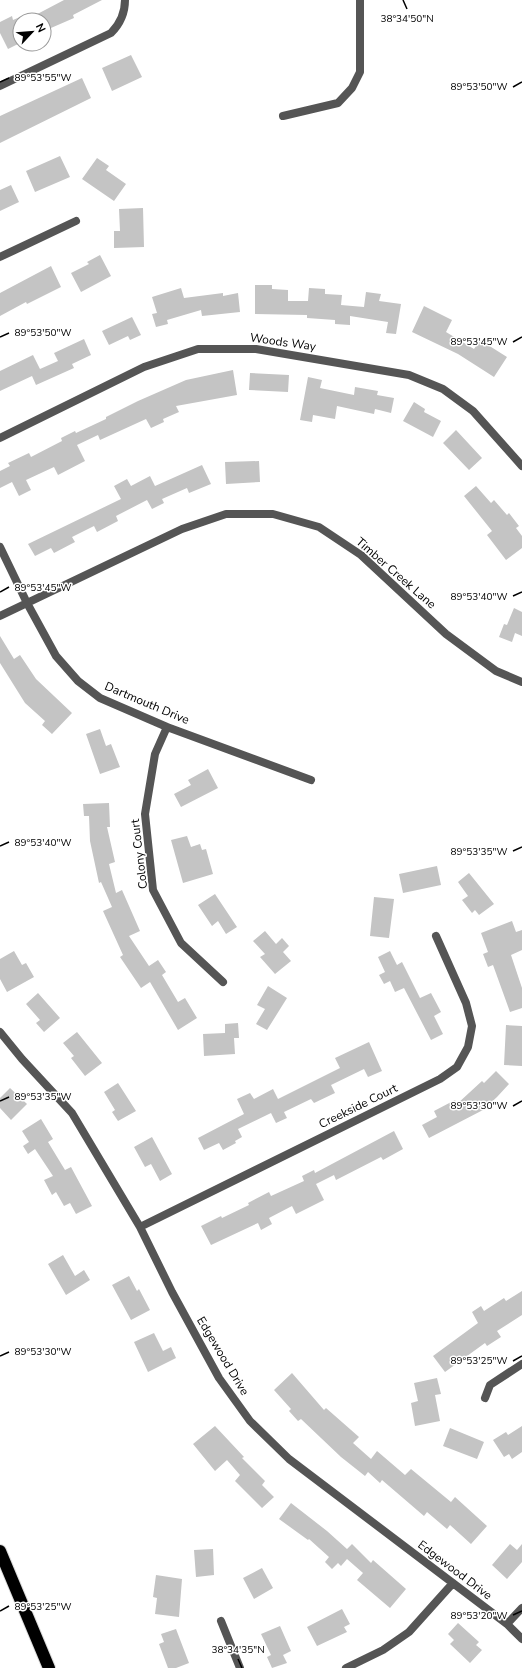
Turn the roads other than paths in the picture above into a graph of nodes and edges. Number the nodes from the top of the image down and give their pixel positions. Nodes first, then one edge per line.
1 (125, 0) edge
2 (360, 0) edge
3 (0, 86) edge
4 (283, 116) dead end
5 (76, 221) dead end
6 (0, 257) edge
7 (0, 438) edge
8 (522, 466) edge
9 (0, 547) edge
10 (27, 603) junction
11 (0, 616) edge
12 (522, 682) edge
13 (167, 727) junction
14 (311, 780) dead end
15 (436, 936) dead end
16 (223, 982) dead end
17 (0, 1032) edge
18 (140, 1227) junction
19 (522, 1364) edge
20 (486, 1398) dead end
21 (0, 1551) edge
22 (453, 1584) junction
23 (522, 1608) edge
24 (221, 1621) dead end
25 (507, 1624) junction
26 (522, 1639) edge
27 (49, 1668) edge
28 (240, 1668) edge
29 (346, 1668) edge

1 - 3 street
2 - 4 street
5 - 6 street
7 - 8 street, Woods Way
9 - 10 street, Dartmouth Drive
10 - 11 street, Timber Creek Lane
10 - 12 street, Timber Creek Lane
10 - 13 street, Dartmouth Drive
13 - 14 street, Dartmouth Drive
13 - 16 street, Colony Court
15 - 18 street, Creekside Court
17 - 18 street, Edgewood Drive
18 - 22 street, Edgewood Drive
19 - 20 street
21 - 27 highway
22 - 25 street, Edgewood Drive
22 - 29 street
23 - 25 street
24 - 28 street
25 - 26 street, Edgewood Drive

